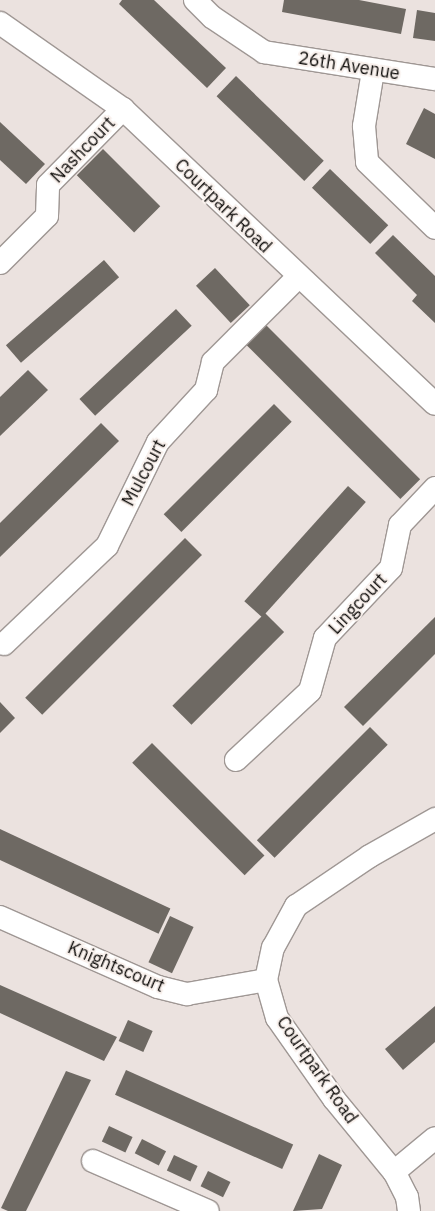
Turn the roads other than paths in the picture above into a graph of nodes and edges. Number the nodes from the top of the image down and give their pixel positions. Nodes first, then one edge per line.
1 (195, 0) edge
2 (0, 23) edge
3 (373, 71) junction
4 (435, 79) edge
5 (123, 110) junction
6 (435, 228) edge
7 (0, 263) edge
8 (298, 277) junction
9 (435, 404) edge
10 (435, 488) edge
11 (4, 644) dead end
12 (236, 760) dead end
13 (435, 819) edge
14 (0, 917) edge
15 (266, 980) junction
16 (435, 1138) edge
17 (92, 1161) dead end
18 (394, 1172) junction
19 (208, 1211) edge
20 (409, 1211) edge

1 - 3 street, 26th Avenue
2 - 5 street, Courtpark Road
3 - 4 street, 26th Avenue
3 - 6 street
5 - 7 street, Nashcourt
5 - 8 street, Courtpark Road
8 - 9 street, Courtpark Road
8 - 11 street, Mulcourt
10 - 12 street, Lingcourt
13 - 15 street, Courtpark Road
14 - 15 street, Knightscourt
15 - 18 street, Courtpark Road
16 - 18 street
17 - 19 street
18 - 20 street, Courtpark Road

